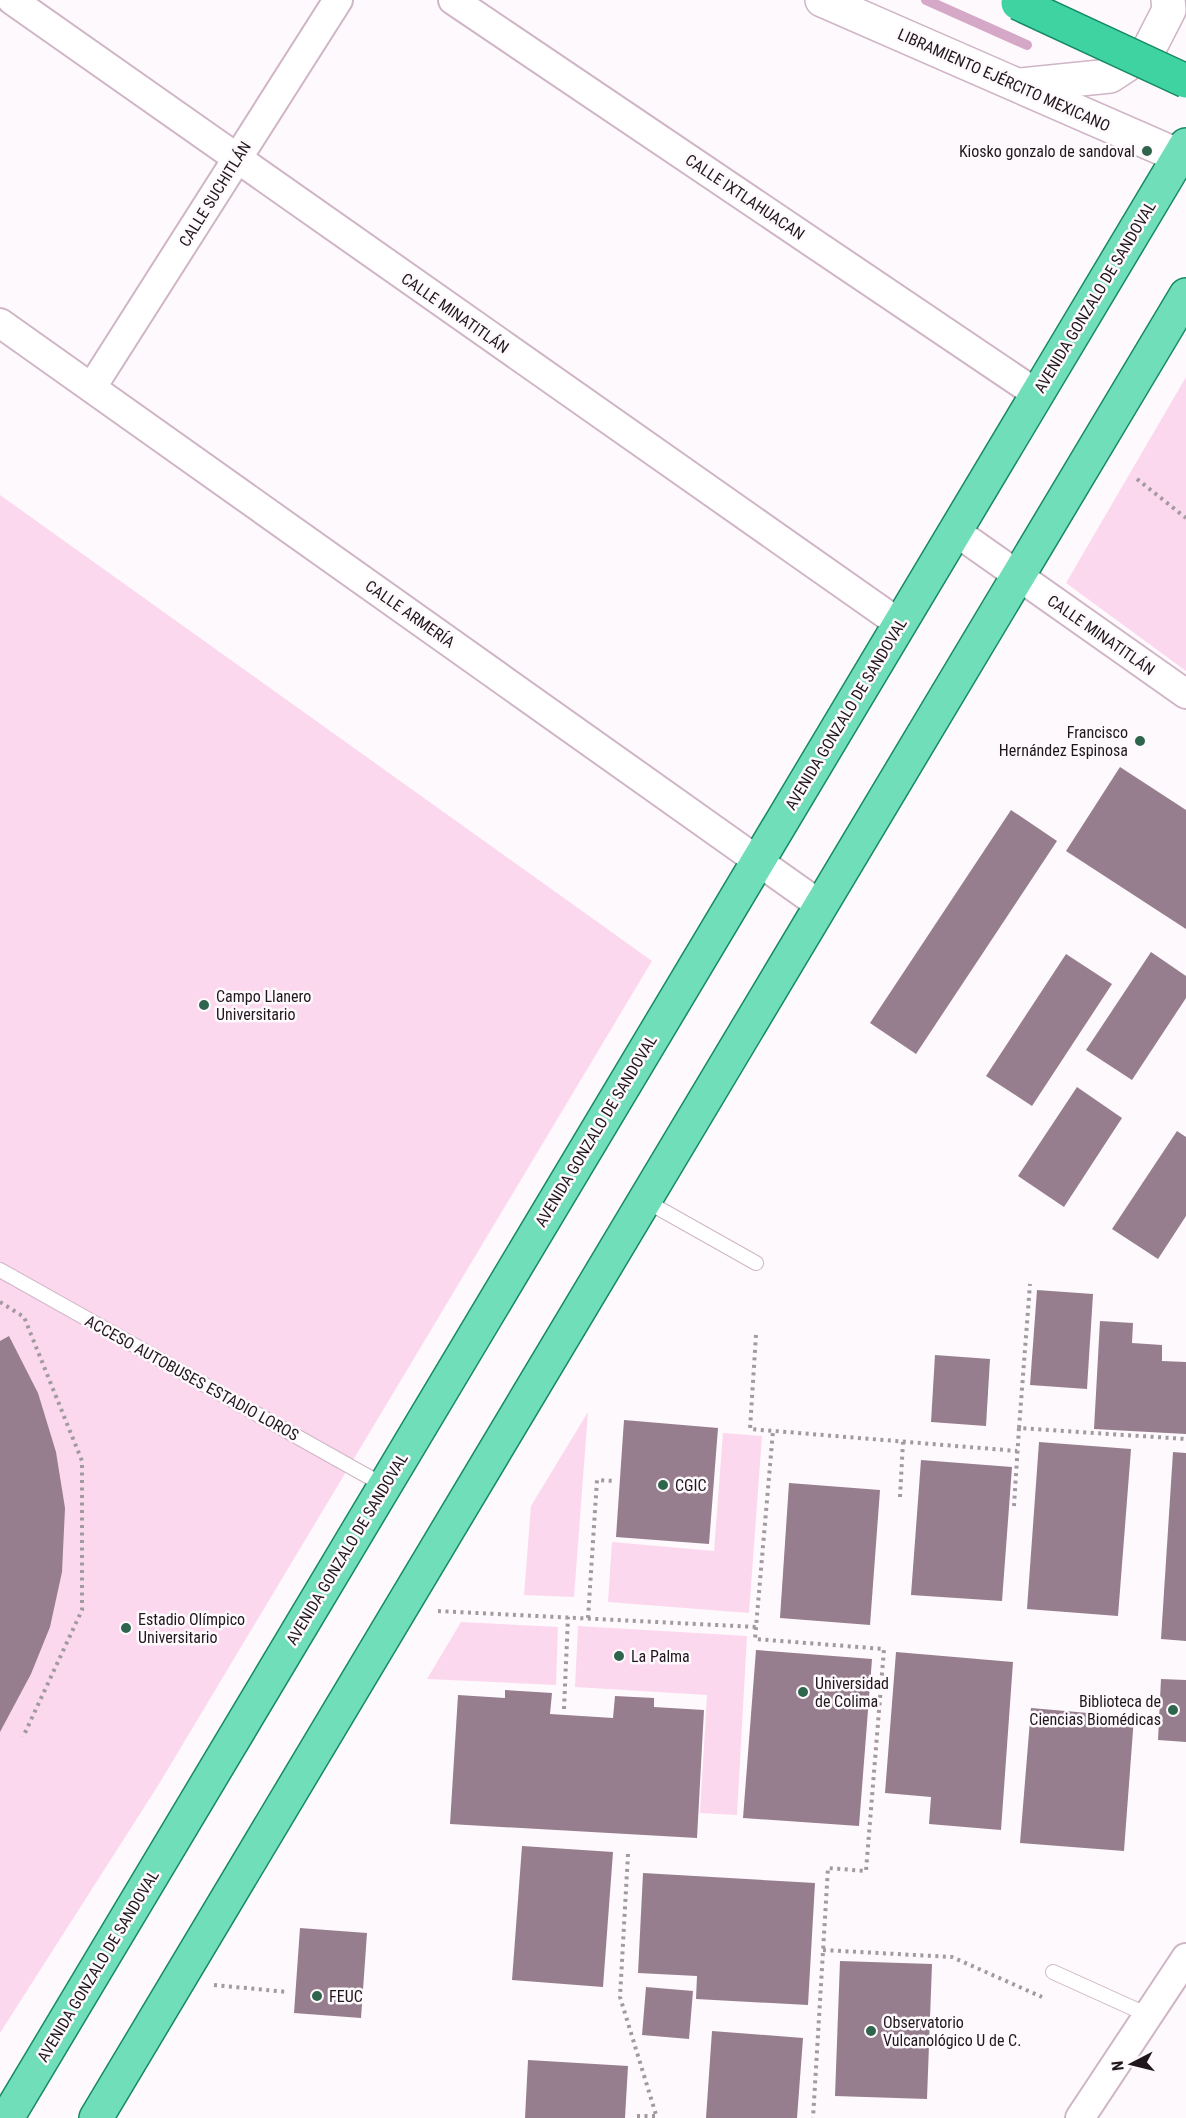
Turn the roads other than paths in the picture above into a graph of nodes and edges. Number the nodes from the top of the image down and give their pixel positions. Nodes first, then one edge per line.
1 (12, 0) edge
2 (338, 0) edge
3 (453, 0) edge
4 (822, 0) edge
5 (1168, 0) edge
6 (1018, 3) dead end
7 (1186, 81) edge
8 (1016, 85) junction
9 (1184, 154) edge
10 (237, 160) junction
11 (1186, 295) edge
12 (0, 323) edge
13 (92, 387) junction
14 (1037, 394) junction
15 (955, 531) junction
16 (1016, 577) junction
17 (900, 624) junction
18 (1186, 694) edge
19 (758, 861) junction
20 (820, 905) junction
21 (644, 1200) junction
22 (756, 1263) dead end
23 (0, 1270) edge
24 (385, 1486) junction
25 (1186, 1958) edge
26 (1053, 1972) dead end
27 (1148, 2015) junction
28 (7, 2118) edge
29 (96, 2118) edge
30 (1080, 2118) edge

1 - 10 street, CALLE MINATITLÁN
2 - 10 street, CALLE SUCHITLÁN
3 - 14 street, CALLE IXTLAHUACAN
4 - 8 street, LIBRAMIENTO EJÉRCITO MEXICANO
5 - 8 street
6 - 7 highway, bridge
8 - 9 street, LIBRAMIENTO EJÉRCITO MEXICANO
9 - 14 main road, AVENIDA GONZALO DE SANDOVAL
10 - 13 street, CALLE SUCHITLÁN
10 - 17 street, CALLE MINATITLÁN
11 - 16 main road
12 - 13 street, CALLE ARMERÍA
13 - 19 street, CALLE ARMERÍA
14 - 15 main road, AVENIDA GONZALO DE SANDOVAL
15 - 16 street, CALLE MINATITLÁN
15 - 17 main road, AVENIDA GONZALO DE SANDOVAL
16 - 18 street, CALLE MINATITLÁN
16 - 20 main road
17 - 19 main road, AVENIDA GONZALO DE SANDOVAL
19 - 20 street, CALLE ARMERÍA
19 - 24 main road, AVENIDA GONZALO DE SANDOVAL
20 - 21 main road
21 - 22 lane
21 - 29 main road
23 - 24 lane, ACCESO AUTOBUSES ESTADIO LOROS
24 - 28 main road, AVENIDA GONZALO DE SANDOVAL
25 - 27 street
26 - 27 lane
27 - 30 street

